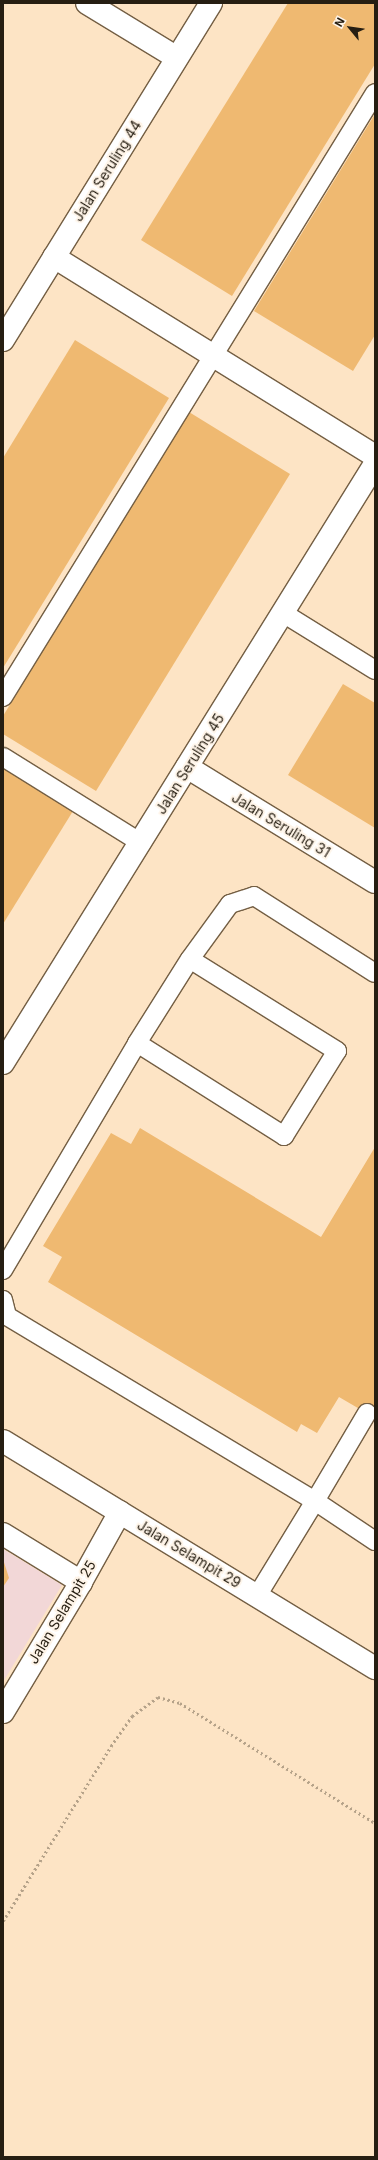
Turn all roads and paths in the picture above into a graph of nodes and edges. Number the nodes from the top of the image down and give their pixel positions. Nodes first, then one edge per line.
1 (87, 3) edge
2 (211, 3) edge
3 (177, 58) junction
4 (375, 93) edge
5 (54, 257) junction
6 (3, 340) edge
7 (214, 355) junction
8 (375, 456) edge
9 (375, 464) edge
10 (283, 613) junction
11 (375, 670) edge
12 (3, 697) edge
13 (3, 757) edge
14 (187, 767) junction
15 (141, 844) junction
16 (375, 882) edge
17 (190, 959) junction
18 (375, 973) edge
19 (137, 1043) junction
20 (3, 1063) edge
21 (3, 1270) edge
22 (3, 1300) edge
23 (368, 1413) dead end
24 (3, 1441) edge
25 (315, 1501) junction
26 (120, 1512) junction
27 (3, 1534) edge
28 (375, 1541) edge
29 (81, 1582) junction
30 (257, 1596) junction
31 (375, 1668) edge
32 (3, 1712) edge
33 (375, 1824) edge
34 (3, 1921) edge

1 - 3 street
2 - 3 street, Jalan Seruling 44
3 - 5 street, Jalan Seruling 44
4 - 7 lane
5 - 6 street, Jalan Seruling 44
5 - 7 street
7 - 8 street
7 - 12 lane
9 - 10 street, Jalan Seruling 45
10 - 11 lane
10 - 14 street, Jalan Seruling 45
13 - 15 lane
14 - 15 street, Jalan Seruling 45
14 - 16 street, Jalan Seruling 31
15 - 20 street, Jalan Seruling 45
17 - 18 lane
17 - 19 lane
17 - 19 lane
19 - 21 lane
22 - 25 lane
23 - 25 lane
24 - 26 street, Jalan Selampit 29
25 - 28 lane
25 - 30 lane
26 - 29 street, Jalan Selampit 25
26 - 30 street, Jalan Selampit 29
27 - 29 street
29 - 32 street, Jalan Selampit 25
30 - 31 street, Jalan Selampit 29
33 - 34 path

